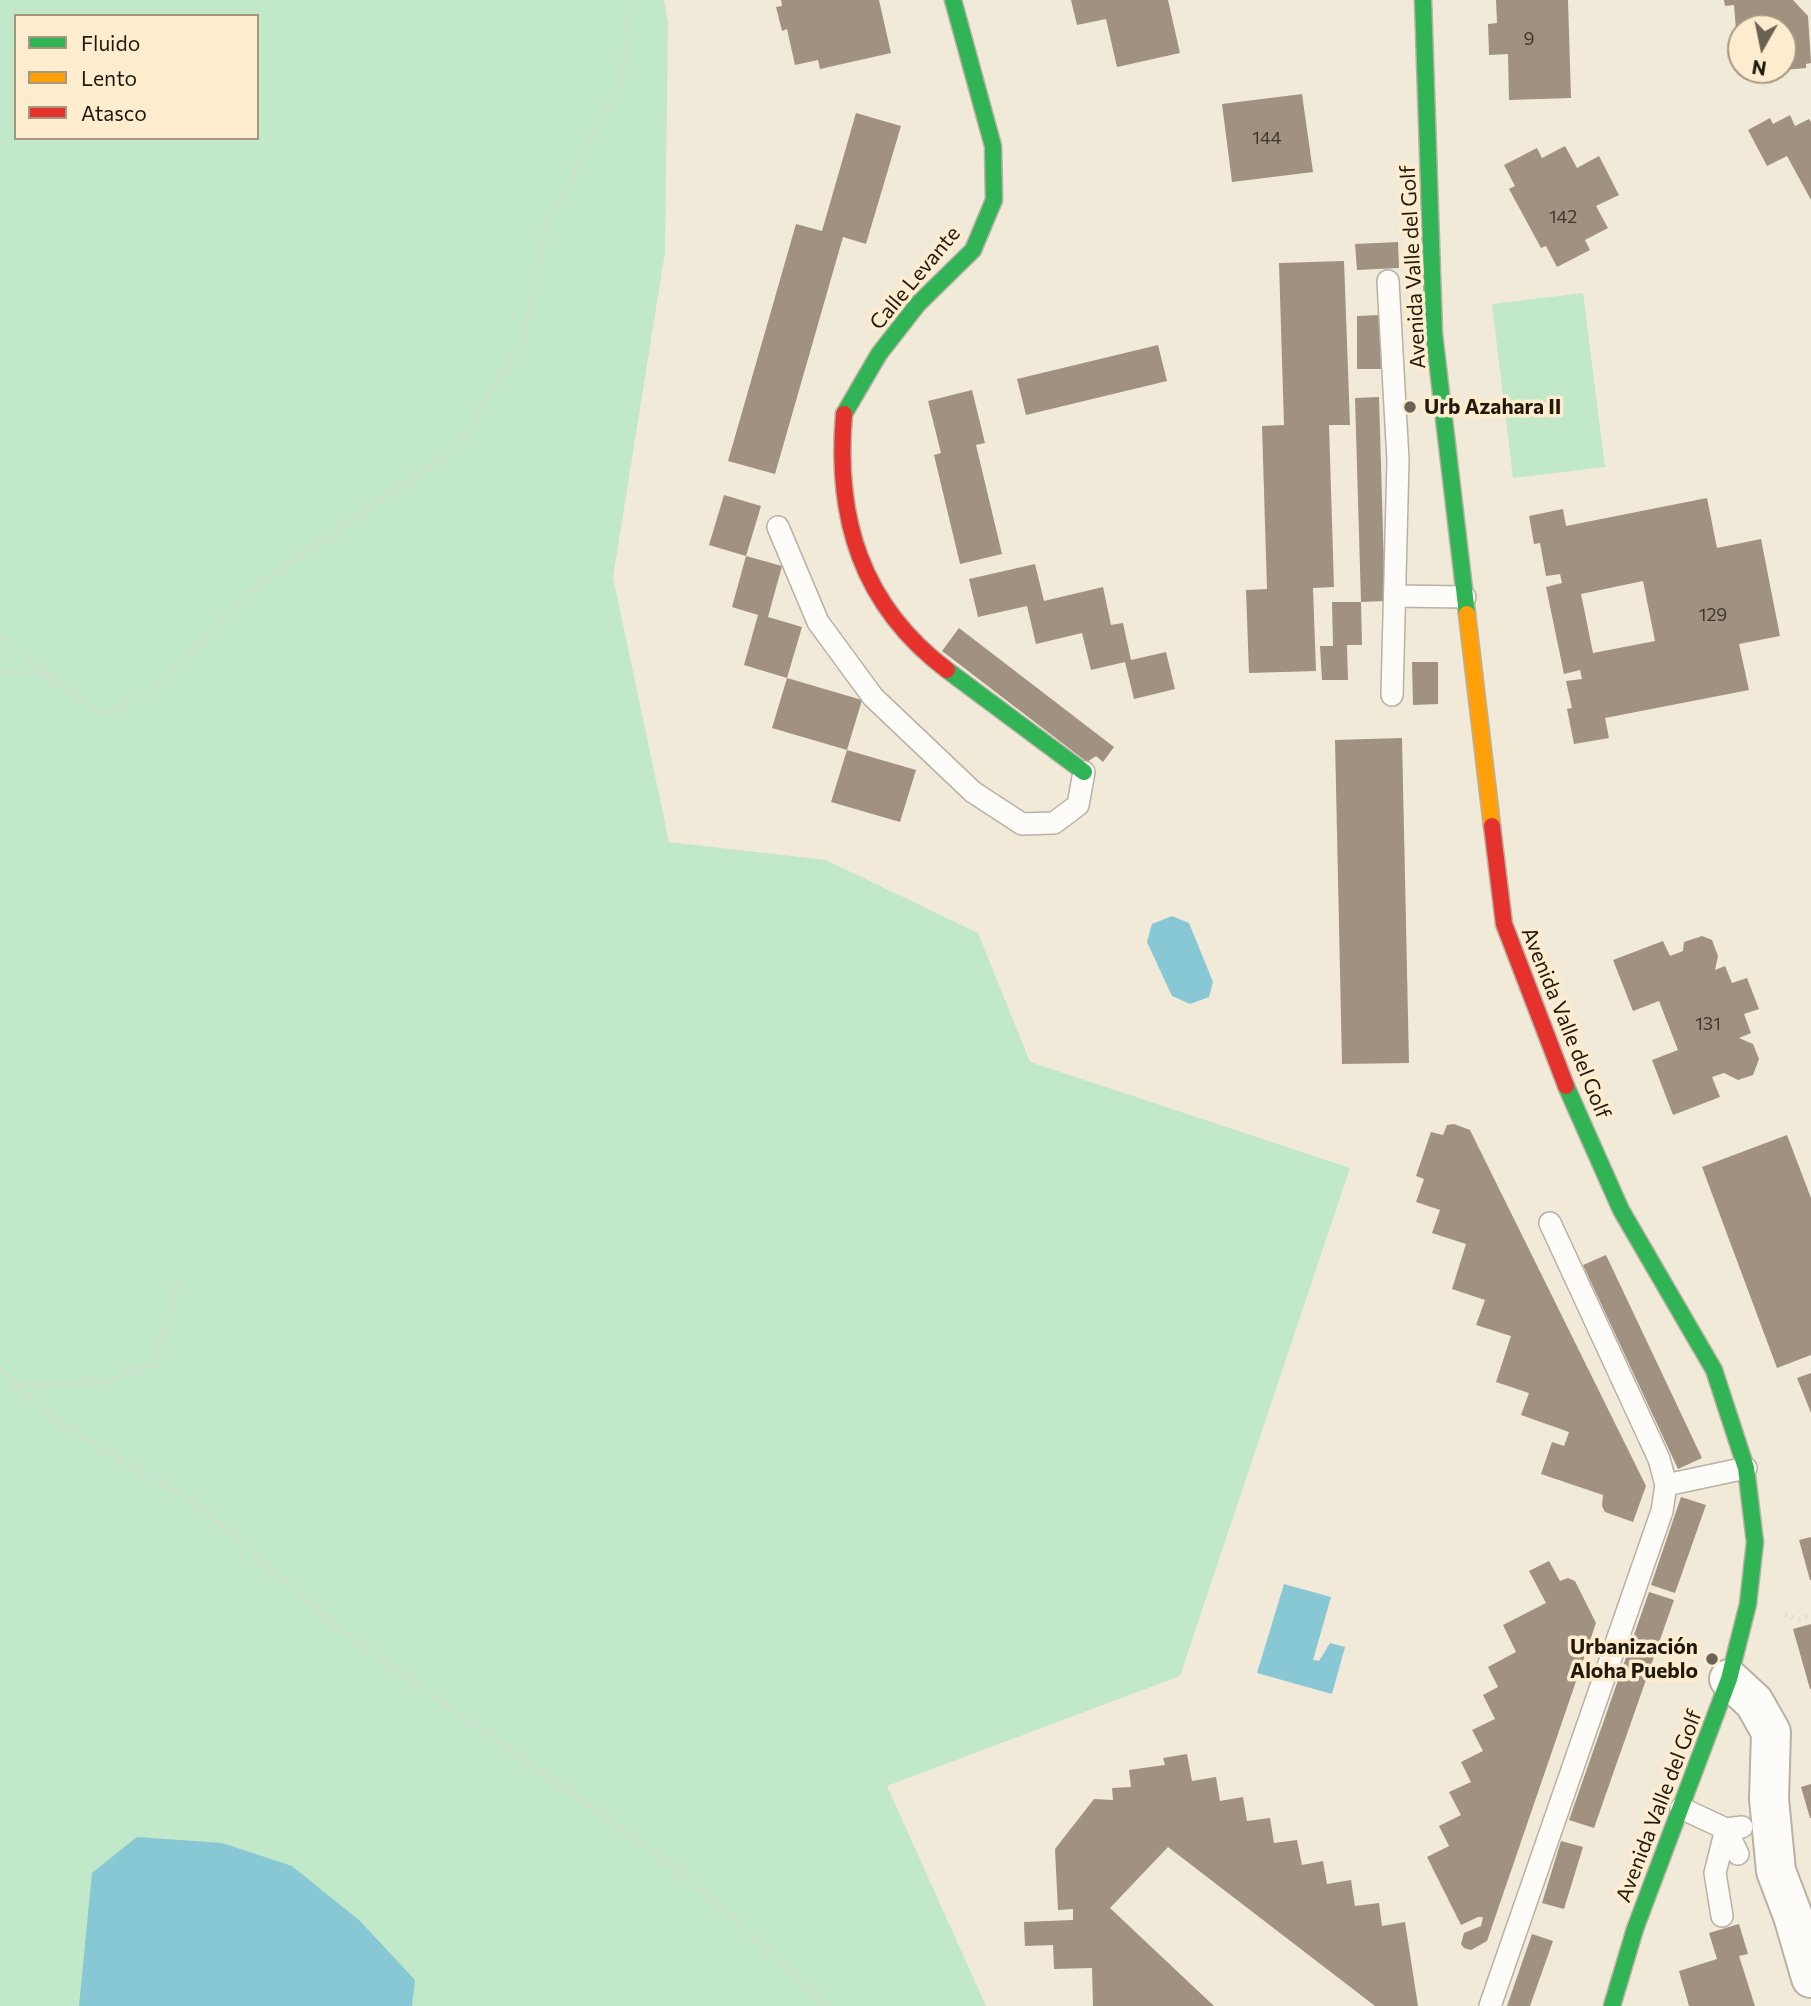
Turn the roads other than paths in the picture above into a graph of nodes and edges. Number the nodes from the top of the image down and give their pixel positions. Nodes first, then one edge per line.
1 (953, 0) edge
2 (1423, 0) edge
3 (1388, 281) dead end
4 (778, 527) dead end
5 (1396, 596) junction
6 (1465, 597) junction
7 (1392, 695) dead end
8 (1084, 772) joint
9 (1550, 1223) dead end
10 (1745, 1468) junction
11 (1666, 1485) junction
12 (1729, 1679) junction
13 (1681, 1808) junction
14 (1734, 1828) junction
15 (1738, 1854) dead end
16 (1802, 1913) edge
17 (1722, 1916) dead end
18 (1811, 1978) edge
19 (1490, 2006) edge
20 (1612, 2006) edge

1 - 8 street, Calle Levante
2 - 6 street, Avenida Valle del Golf
3 - 5 lane
4 - 8 lane
5 - 6 lane
5 - 7 lane
6 - 10 street, Avenida Valle del Golf
9 - 11 lane
10 - 11 lane
10 - 12 street, Avenida Valle del Golf
11 - 19 lane
12 - 13 street, Avenida Valle del Golf
12 - 16 street
13 - 14 lane
13 - 20 street, Avenida Valle del Golf
14 - 15 lane
14 - 17 lane
16 - 18 street

